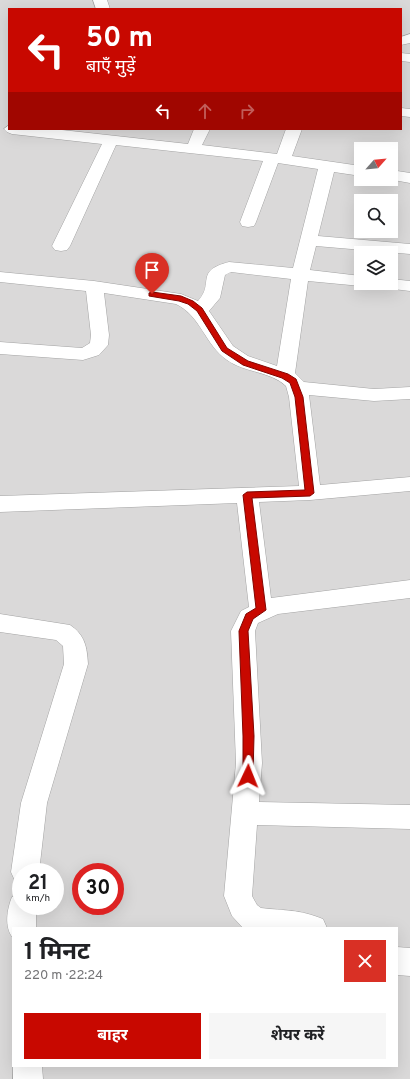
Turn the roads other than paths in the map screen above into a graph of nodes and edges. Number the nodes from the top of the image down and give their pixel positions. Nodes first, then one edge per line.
1 (21, 130) edge
2 (202, 130) edge
3 (293, 130) edge
4 (111, 140) junction
5 (193, 149) junction
6 (277, 158) junction
7 (327, 166) junction
8 (354, 169) edge
9 (398, 176) edge
10 (410, 178) edge
11 (248, 222) dead end
12 (309, 240) junction
13 (61, 246) dead end
14 (410, 250) edge
15 (300, 275) junction
16 (0, 277) edge
17 (354, 280) edge
18 (398, 285) edge
19 (94, 286) junction
20 (410, 286) edge
21 (200, 310) junction
22 (0, 348) edge
23 (291, 382) junction
24 (410, 393) edge
25 (410, 484) edge
26 (310, 493) junction
27 (247, 495) junction
28 (0, 504) edge
29 (410, 588) edge
30 (261, 610) junction
31 (0, 623) edge
32 (246, 813) junction
33 (410, 818) edge
34 (26, 863) edge
35 (22, 915) edge
36 (22, 927) edge
37 (310, 927) edge
38 (398, 961) edge
39 (410, 962) edge
40 (27, 1067) edge
41 (28, 1079) edge

1 - 4 street
2 - 5 street
3 - 6 street
4 - 5 street
4 - 13 street
5 - 6 street
6 - 7 street
6 - 11 street
7 - 8 street
7 - 12 street
9 - 10 street
12 - 14 street
12 - 15 street
15 - 17 street
15 - 21 street
15 - 23 street
16 - 19 street
18 - 20 street
19 - 21 street
19 - 22 street
21 - 23 street
23 - 24 street
23 - 26 street
25 - 26 street
26 - 27 street
27 - 28 street
27 - 30 street
29 - 30 street
30 - 32 street
31 - 34 street
32 - 33 street
32 - 37 street
35 - 36 street
38 - 39 street
40 - 41 street

